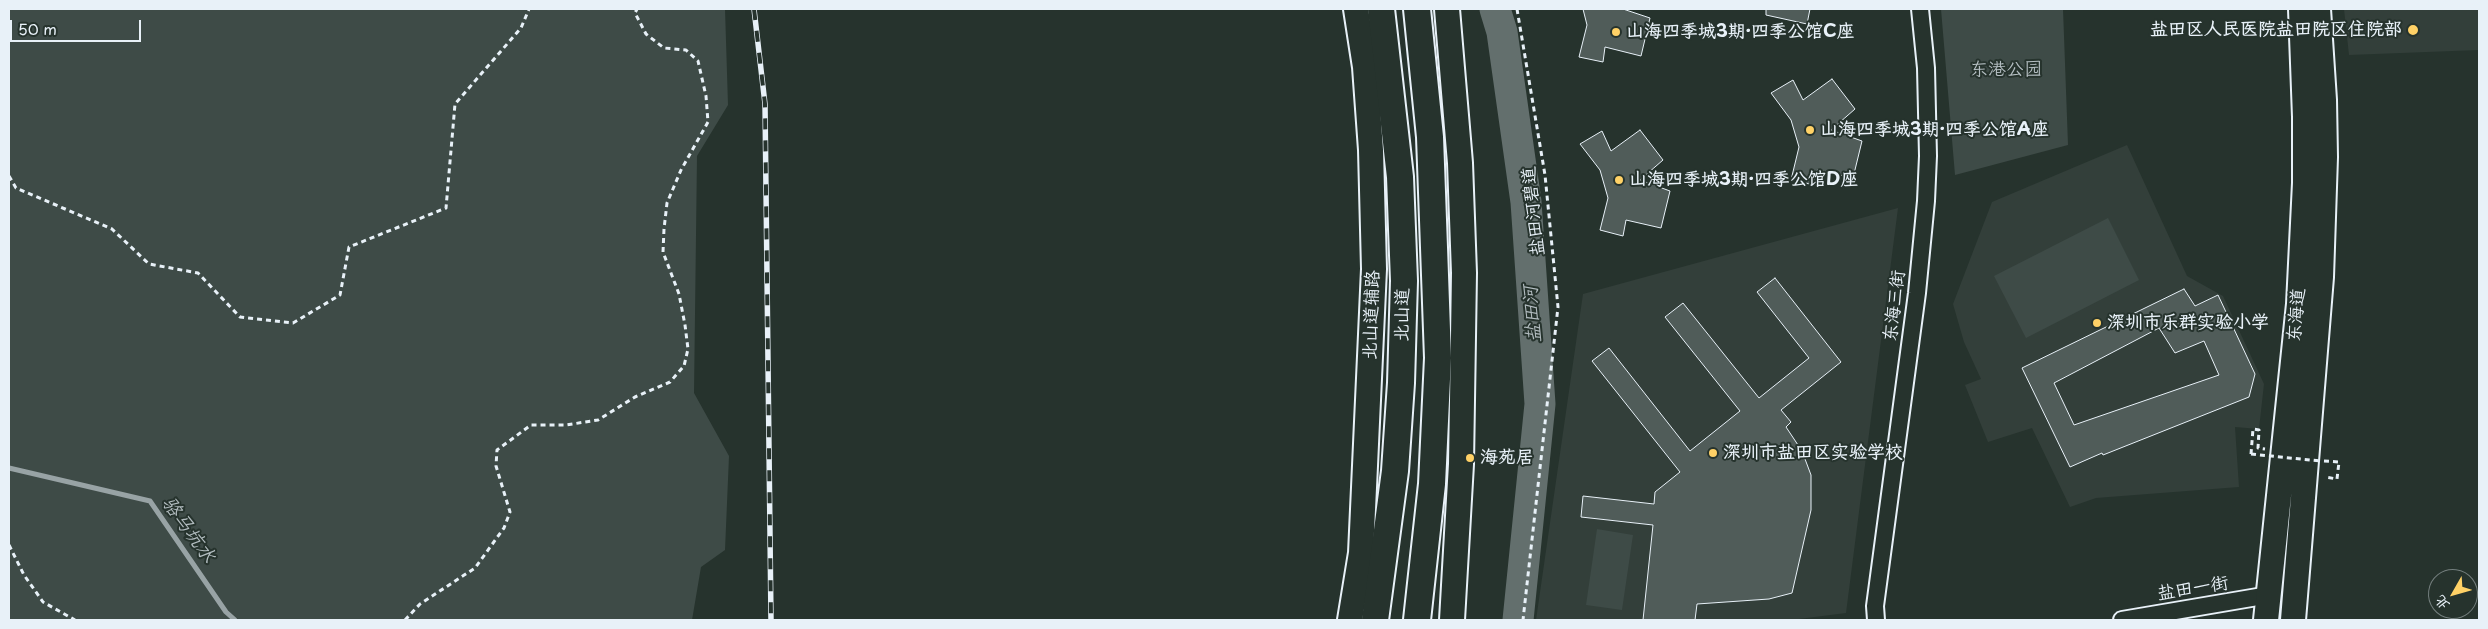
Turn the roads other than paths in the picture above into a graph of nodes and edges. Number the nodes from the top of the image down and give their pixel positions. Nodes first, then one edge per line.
1 (1356, 9) edge
2 (1381, 9) edge
3 (1417, 9) edge
4 (1447, 9) edge
5 (1920, 9) edge
6 (2301, 9) edge
7 (2318, 9) edge
8 (1372, 555) junction
9 (2269, 595) junction
10 (1875, 613) edge
11 (1350, 620) edge
12 (1376, 620) edge
13 (1417, 620) edge
14 (1452, 620) edge
15 (2122, 620) edge
16 (2266, 620) edge
17 (2292, 620) edge

1 - 8 street, 北山道辅路
2 - 8 main road, 北山道
3 - 13 main road, 北山道
4 - 14 street
5 - 10 street, 东海三街
6 - 9 street, 东海道
7 - 17 street, 东海道
8 - 11 street, 北山道辅路
8 - 12 main road, 北山道
9 - 15 street, 盐田一街
9 - 16 street, 东海道

